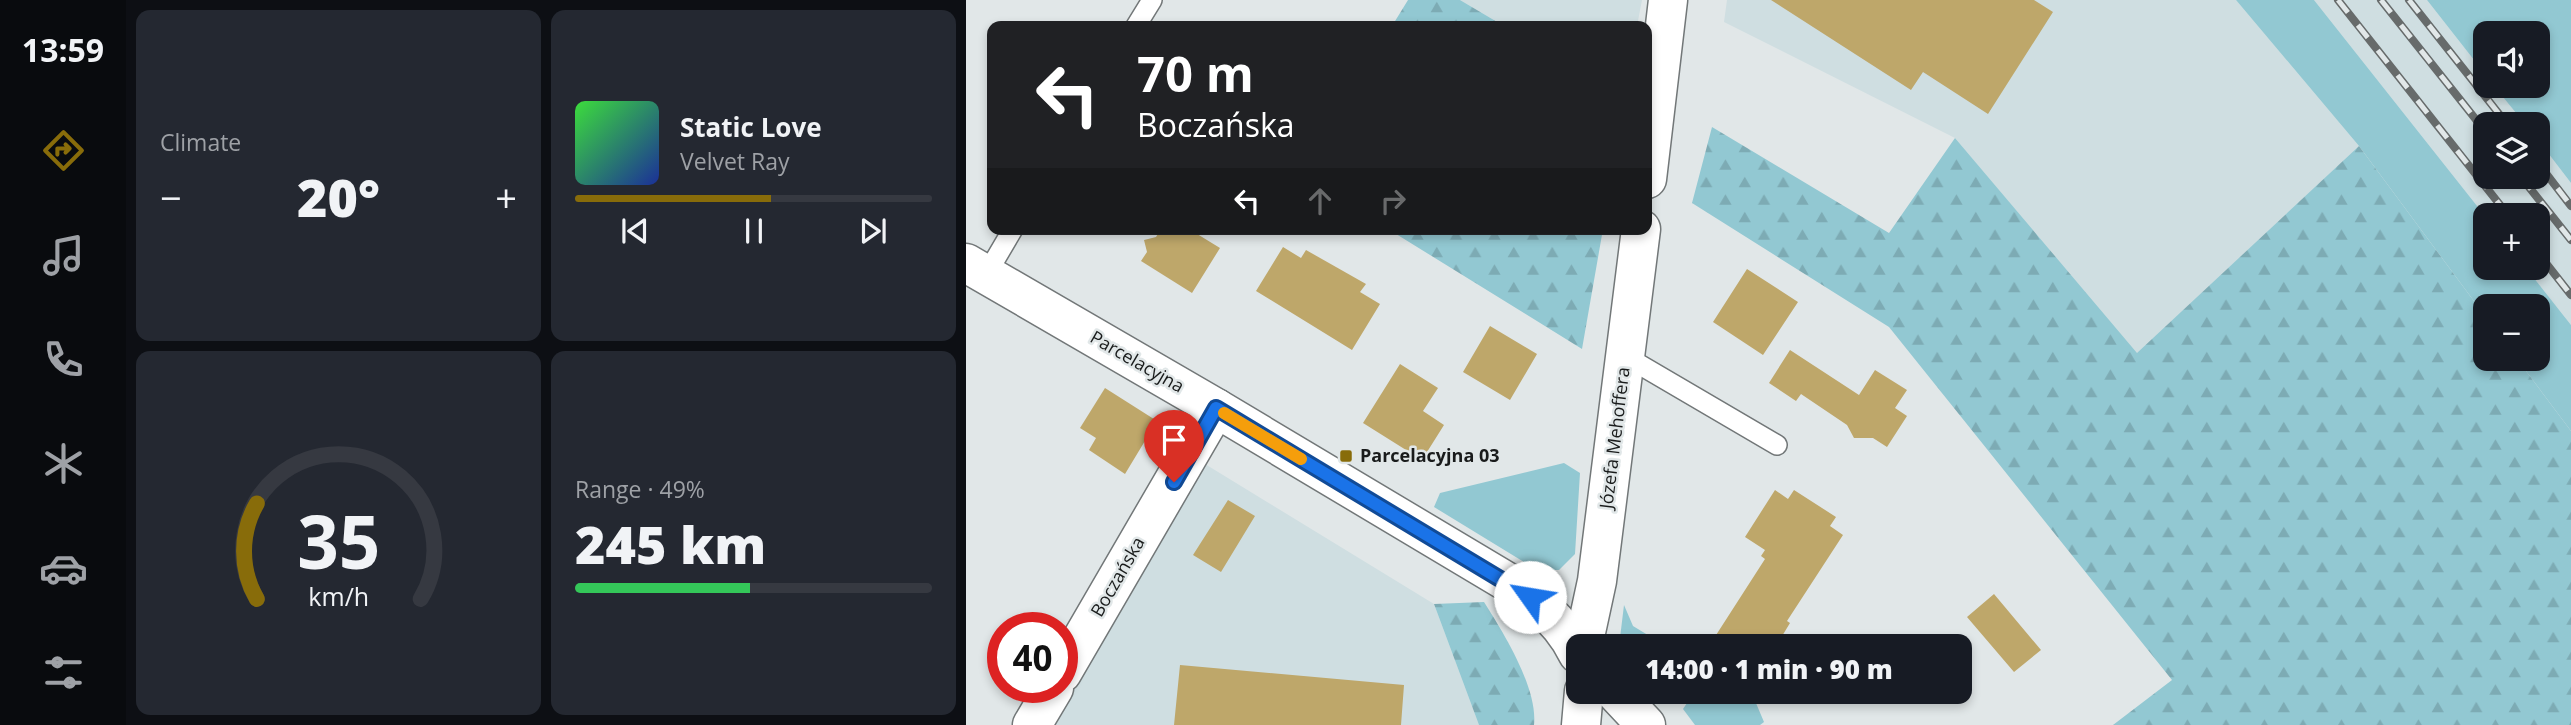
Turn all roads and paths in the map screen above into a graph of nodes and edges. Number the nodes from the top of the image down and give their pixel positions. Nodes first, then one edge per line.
1 (1152, 0) edge
2 (1668, 0) edge
3 (1139, 21) edge
4 (1652, 136) edge
5 (1007, 235) edge
6 (1640, 235) edge
7 (976, 269) edge
8 (1625, 356) junction
9 (1216, 408) junction
10 (1777, 445) dead end
11 (1567, 634) edge
12 (1586, 634) edge
13 (1078, 645) edge
14 (1045, 703) edge
15 (1583, 704) edge
16 (1626, 704) edge
17 (1032, 725) edge
18 (1581, 725) edge
19 (1646, 725) edge

1 - 3 lane
2 - 4 street
5 - 7 lane
6 - 8 street, Józefa Mehoffera
7 - 9 street, Parcelacyjna
8 - 10 lane
8 - 12 street, Józefa Mehoffera
9 - 11 street, Parcelacyjna
9 - 13 street, Boczańska
14 - 17 street
15 - 18 street
16 - 19 street

